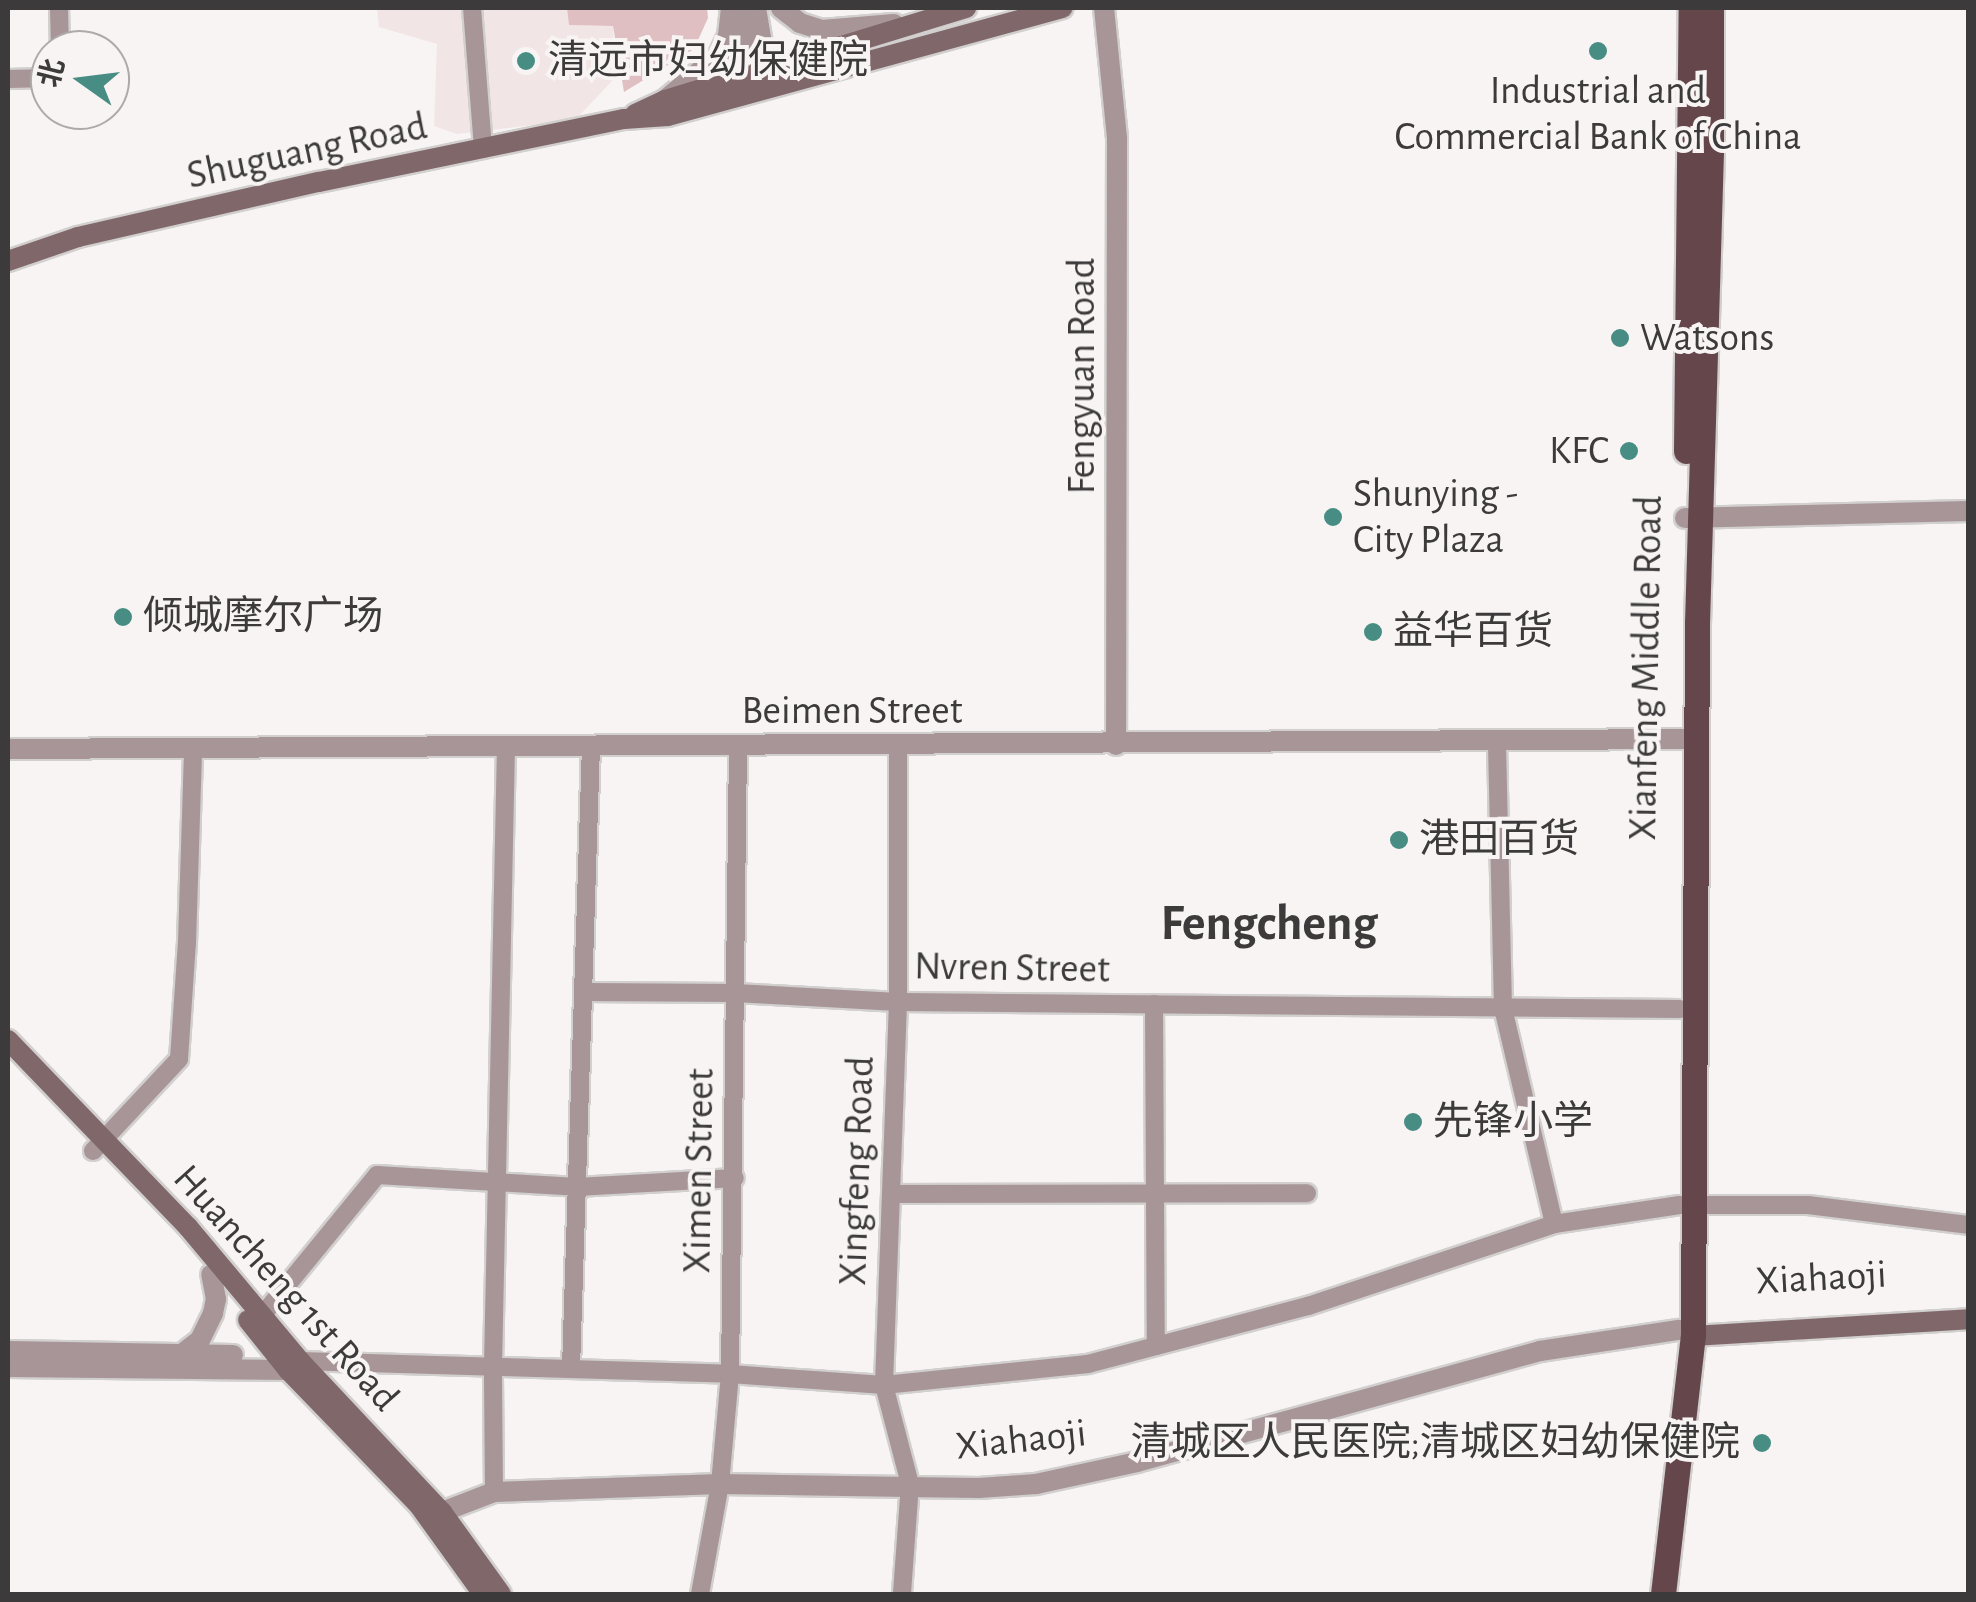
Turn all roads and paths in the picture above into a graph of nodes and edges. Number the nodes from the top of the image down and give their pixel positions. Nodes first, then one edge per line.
1 (472, 8) edge
2 (731, 8) edge
3 (740, 8) edge
4 (756, 8) edge
5 (781, 8) edge
6 (966, 8) edge
7 (1063, 8) edge
8 (1104, 8) edge
9 (1691, 8) edge
10 (1711, 8) edge
11 (921, 22) junction
12 (758, 71) junction
13 (762, 94) junction
14 (665, 100) junction
15 (624, 119) junction
16 (483, 149) junction
17 (8, 261) edge
18 (1968, 511) edge
19 (1693, 518) junction
20 (1689, 739) junction
21 (1497, 744) junction
22 (1116, 745) junction
23 (738, 746) junction
24 (898, 746) junction
25 (506, 747) junction
26 (591, 747) junction
27 (193, 748) junction
28 (8, 749) edge
29 (583, 992) junction
30 (736, 992) junction
31 (898, 1002) junction
32 (1154, 1004) junction
33 (1503, 1008) junction
34 (1680, 1009) junction
35 (8, 1040) edge
36 (8, 1056) edge
37 (97, 1146) junction
38 (735, 1178) junction
39 (497, 1182) junction
40 (577, 1187) junction
41 (1155, 1193) junction
42 (1306, 1193) dead end
43 (891, 1194) junction
44 (1688, 1205) junction
45 (1554, 1224) junction
46 (1968, 1225) edge
47 (212, 1274) junction
48 (1968, 1308) edge
49 (1968, 1319) edge
50 (258, 1321) junction
51 (1688, 1329) junction
52 (1156, 1346) junction
53 (8, 1351) edge
54 (182, 1354) junction
55 (288, 1362) junction
56 (492, 1366) junction
57 (8, 1367) edge
58 (571, 1368) junction
59 (730, 1374) junction
60 (884, 1385) junction
61 (720, 1484) junction
62 (910, 1484) junction
63 (494, 1492) junction
64 (418, 1504) junction
65 (442, 1512) junction
66 (483, 1594) edge
67 (500, 1594) edge
68 (700, 1594) edge
69 (902, 1594) edge
70 (1652, 1594) edge
71 (1663, 1594) edge

1 - 16 street
2 - 14 street
3 - 12 street
4 - 12 street
5 - 11 street
6 - 11 main road, Shuguang Road
7 - 13 main road, Shuguang Road
8 - 22 street, Fengyuan Road
9 - 19 main road, Xianfeng Middle Road
10 - 19 main road, Xianfeng Middle Road
11 - 12 main road, Shuguang Road
12 - 13 street
12 - 14 main road, Shuguang Road
13 - 15 main road, Shuguang Road
14 - 15 main road, Shuguang Road
15 - 16 main road, Shuguang Road
16 - 17 main road, Shuguang Road
18 - 19 street
19 - 20 main road, Xianfeng Middle Road
20 - 21 street, Beimen Street
20 - 34 main road, Xianfeng Middle Road
20 - 44 main road, Xianfeng Middle Road
21 - 22 street, Beimen Street
21 - 33 street
22 - 24 street, Beimen Street
23 - 24 street, Beimen Street
23 - 26 street, Beimen Street
23 - 30 street, Ximen Street
24 - 31 street, Xingfeng Road
25 - 26 street, Beimen Street
25 - 27 street, Beimen Street
25 - 39 street
26 - 29 street
27 - 28 street, Beimen Street
27 - 37 street
29 - 30 street, Nvren Street
29 - 40 street
30 - 31 street, Nvren Street
30 - 38 street, Ximen Street
31 - 32 street, Nvren Street
31 - 43 street, Xingfeng Road
32 - 33 street, Nvren Street
32 - 41 street
33 - 34 street, Nvren Street
33 - 45 street
34 - 44 main road, Xianfeng Middle Road
35 - 37 main road, Huancheng 1st Road
36 - 37 main road, Huancheng 1st Road
37 - 47 main road, Huancheng 1st Road
37 - 50 main road, Huancheng 1st Road
38 - 40 street
38 - 59 street, Ximen Street
39 - 40 street
39 - 50 street
39 - 56 street
40 - 58 street
41 - 42 street
41 - 43 street
41 - 52 street
43 - 60 street, Xingfeng Road
44 - 45 street
44 - 46 street
44 - 51 main road, Xianfeng Middle Road
45 - 52 street
47 - 50 main road, Huancheng 1st Road
47 - 54 street
48 - 51 main road, Xiahaoji
49 - 51 main road, Xiahaoji
50 - 55 main road, Huancheng 1st Road
51 - 62 street, Xiahaoji
51 - 70 main road
51 - 71 main road
52 - 60 street
53 - 54 street
54 - 55 street
55 - 56 street
55 - 57 street
55 - 64 main road, Huancheng 1st Road
55 - 65 main road, Huancheng 1st Road
56 - 58 street
56 - 63 street
58 - 59 street
59 - 60 street
59 - 61 street, Ximen Street
60 - 62 street, Xingfeng Road
61 - 62 street, Xiahaoji
61 - 63 street, Xiahaoji
61 - 68 street, Ximen Street
62 - 69 street, Xingfeng Road
63 - 65 street, Xiahaoji
64 - 65 street
64 - 66 main road, Huancheng 1st Road
65 - 67 main road, Huancheng 1st Road

